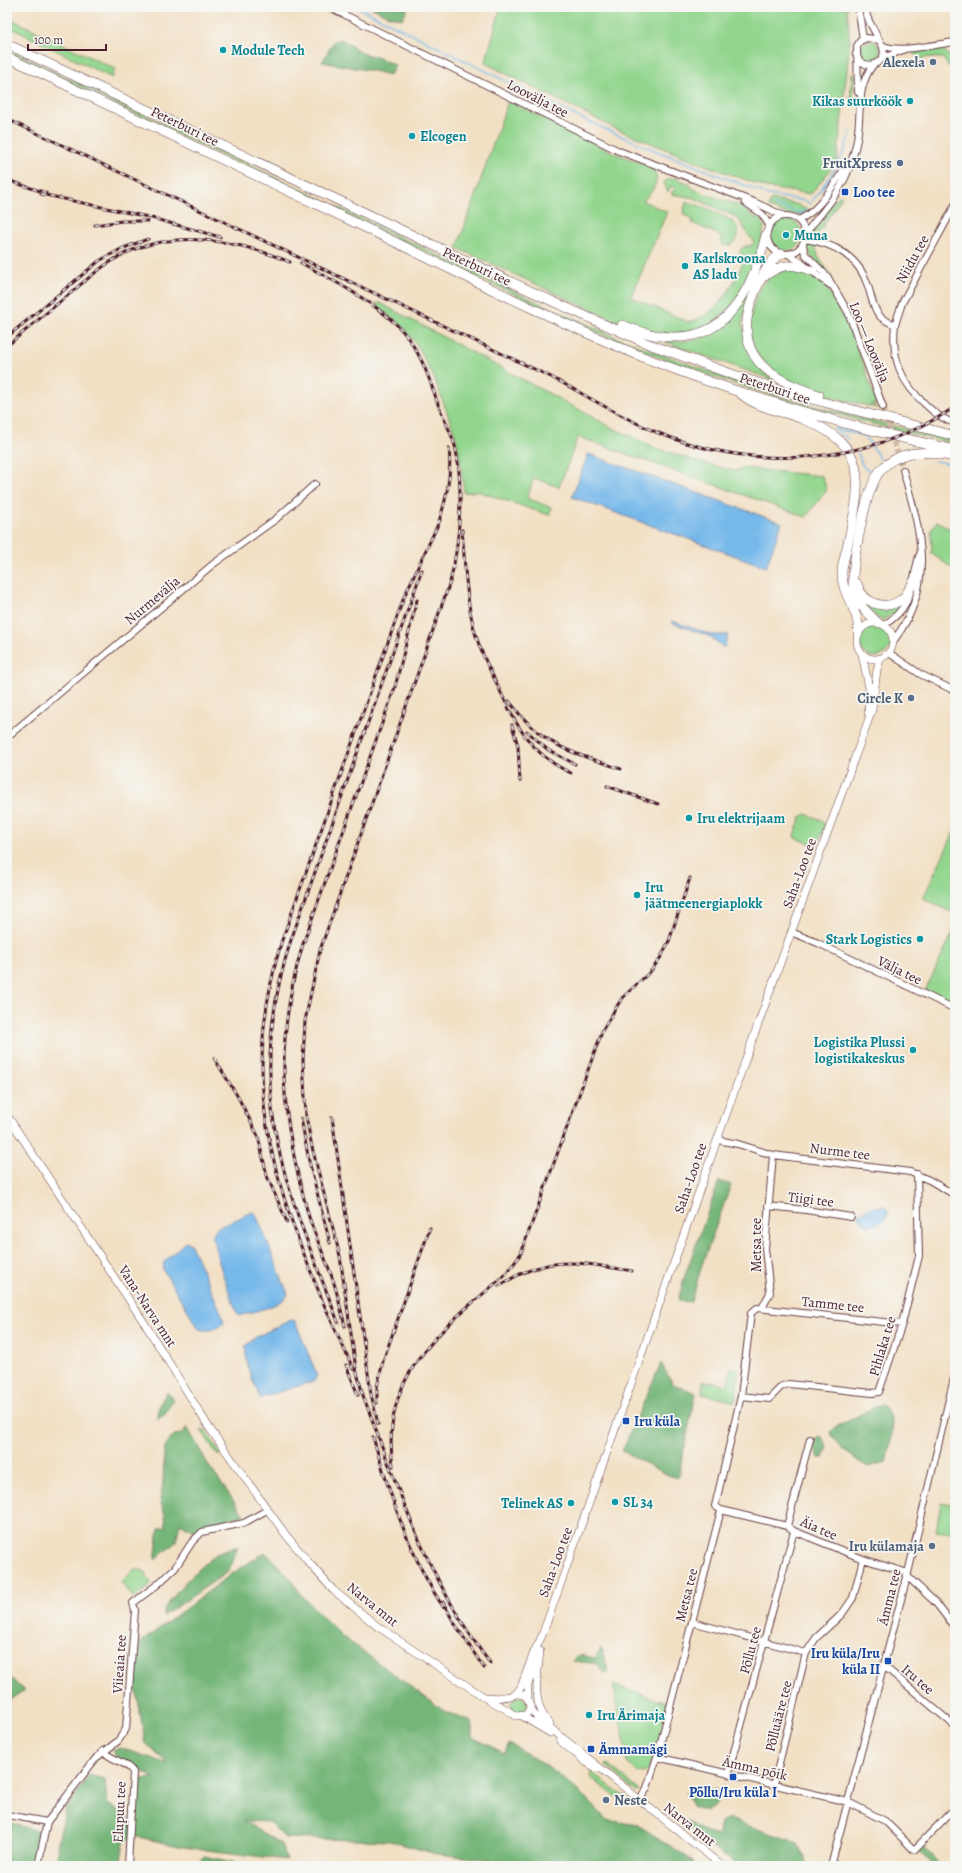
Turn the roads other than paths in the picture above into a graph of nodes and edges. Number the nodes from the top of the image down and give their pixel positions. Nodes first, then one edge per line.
1 (329, 7) edge
2 (858, 7) edge
3 (864, 7) edge
4 (863, 39) junction
5 (880, 42) junction
6 (955, 42) edge
7 (7, 44) edge
8 (906, 48) junction
9 (856, 54) junction
10 (7, 57) edge
11 (881, 59) junction
12 (872, 65) junction
13 (859, 104) junction
14 (852, 158) junction
15 (741, 198) junction
16 (955, 205) edge
17 (784, 216) junction
18 (798, 220) junction
19 (769, 225) junction
20 (766, 235) junction
21 (804, 240) junction
22 (785, 254) junction
23 (813, 271) junction
24 (762, 278) junction
25 (833, 287) junction
26 (554, 302) junction
27 (894, 325) junction
28 (737, 390) junction
29 (883, 408) tunnel mouth
30 (854, 411) junction
31 (955, 423) edge
32 (955, 436) edge
33 (955, 450) edge
34 (955, 457) edge
35 (903, 470) tunnel mouth
36 (314, 484) dead end
37 (920, 553) junction
38 (853, 573) junction
39 (914, 581) junction
40 (881, 624) junction
41 (858, 633) junction
42 (894, 640) junction
43 (889, 653) junction
44 (862, 654) junction
45 (880, 659) junction
46 (955, 691) edge
47 (865, 727) junction
48 (7, 737) edge
49 (792, 932) junction
50 (955, 1009) edge
51 (7, 1115) edge
52 (718, 1140) junction
53 (773, 1155) junction
54 (917, 1174) junction
55 (955, 1195) edge
56 (768, 1206) junction
57 (850, 1217) dead end
58 (762, 1308) junction
59 (902, 1324) junction
60 (955, 1374) edge
61 (954, 1383) edge
62 (741, 1396) junction
63 (810, 1438) dead end
64 (267, 1510) junction
65 (721, 1510) junction
66 (787, 1526) junction
67 (794, 1531) junction
68 (863, 1559) junction
69 (907, 1574) junction
70 (692, 1622) junction
71 (955, 1628) edge
72 (541, 1638) junction
73 (765, 1642) junction
74 (540, 1651) junction
75 (806, 1653) junction
76 (884, 1666) junction
77 (483, 1696) junction
78 (513, 1696) junction
79 (528, 1697) junction
80 (530, 1708) junction
81 (509, 1710) junction
82 (522, 1716) junction
83 (955, 1726) edge
84 (572, 1744) junction
85 (103, 1751) junction
86 (657, 1757) junction
87 (603, 1772) junction
88 (728, 1774) junction
89 (774, 1784) junction
90 (639, 1801) junction
91 (848, 1802) junction
92 (950, 1813) dead end
93 (7, 1815) edge
94 (47, 1822) junction
95 (38, 1866) edge
96 (128, 1866) edge
97 (722, 1866) edge
98 (831, 1866) edge

1 - 15 street, Loovälja tee
2 - 4 street
3 - 5 street
4 - 5 street
4 - 9 street
5 - 8 street
5 - 11 street
6 - 8 street
7 - 26 highway, Peterburi tee
8 - 11 street
9 - 12 street
9 - 13 street
10 - 28 highway, Peterburi tee
11 - 12 street
12 - 13 street
13 - 14 street
14 - 18 street
14 - 21 street
15 - 17 street, Loovälja tee
15 - 19 street, Loovälja tee
16 - 27 street, Niidu tee
17 - 18 street
17 - 19 street
18 - 21 street
19 - 20 street
20 - 22 street
20 - 26 highway
21 - 22 street
21 - 25 street, Loo — Loovälja
21 - 27 street
22 - 23 street, Loo — Loovälja
22 - 24 highway
23 - 24 highway
23 - 25 street, Loo — Loovälja
24 - 30 highway
25 - 29 street, Loo — Loovälja
26 - 30 highway, Peterburi tee
27 - 31 street, Niidu tee
28 - 33 highway, Peterburi tee
28 - 41 highway
30 - 32 highway, Peterburi tee
34 - 38 highway
35 - 37 street
36 - 48 street, Nurmevälja
37 - 39 street
37 - 42 street
38 - 39 highway
38 - 40 highway
39 - 40 street
40 - 41 main road
40 - 42 main road
41 - 44 main road
42 - 43 main road
43 - 45 main road
43 - 46 street
44 - 45 main road
44 - 47 main road, Saha-Loo tee
45 - 47 main road, Saha-Loo tee
47 - 49 main road, Saha-Loo tee
49 - 50 street, Välja tee
49 - 52 main road, Saha-Loo tee
51 - 64 main road, Vana-Narva mnt
52 - 53 street, Nurme tee
52 - 72 main road, Saha-Loo tee
53 - 54 street, Nurme tee
53 - 56 street, Metsa tee
54 - 55 street, Nurme tee
54 - 59 street, Pihlaka tee
56 - 57 street, Tiigi tee
56 - 58 street, Metsa tee
58 - 59 street, Tamme tee
58 - 62 street, Metsa tee
59 - 62 street, Pihlaka tee
60 - 61 street, Ämma tee
61 - 69 street, Ämma tee
62 - 65 street, Metsa tee
63 - 66 street
64 - 77 main road, Narva mnt
64 - 85 street, Viieaia tee
65 - 66 street, Äia tee
65 - 70 street, Metsa tee
66 - 67 street, Äia tee
67 - 68 street, Äia tee
67 - 73 street, Põllu tee
68 - 69 street, Äia tee
68 - 75 street, Põlluääre tee
69 - 71 street, Äia tee
69 - 76 street, Ämma tee
70 - 73 street
70 - 86 street, Metsa tee
72 - 74 main road, Saha-Loo tee
72 - 78 main road, Saha-Loo tee
73 - 75 street
73 - 88 street, Põllu tee
74 - 79 main road, Saha-Loo tee
74 - 84 main road
75 - 89 street, Põlluääre tee
76 - 83 street, Iru tee
76 - 91 street, Ämma tee
77 - 78 main road, Narva mnt
77 - 81 main road, Narva mnt
78 - 79 main road, Narva mnt
78 - 81 main road
79 - 80 main road
80 - 82 main road
80 - 84 main road, Narva mnt
81 - 82 main road, Narva mnt
82 - 87 main road, Narva mnt
84 - 87 main road, Narva mnt
85 - 94 street, Viieaia tee
85 - 96 street, Elupuu tee
86 - 88 street, Ämma põik
86 - 90 street, Metsa tee
87 - 90 main road, Narva mnt
88 - 89 street, Ämma põik
89 - 91 street, Ämma põik
90 - 97 main road, Narva mnt
91 - 92 street, Ämma põik
91 - 98 street, Ämma tee
93 - 94 street
94 - 95 street, Viieaia tee

